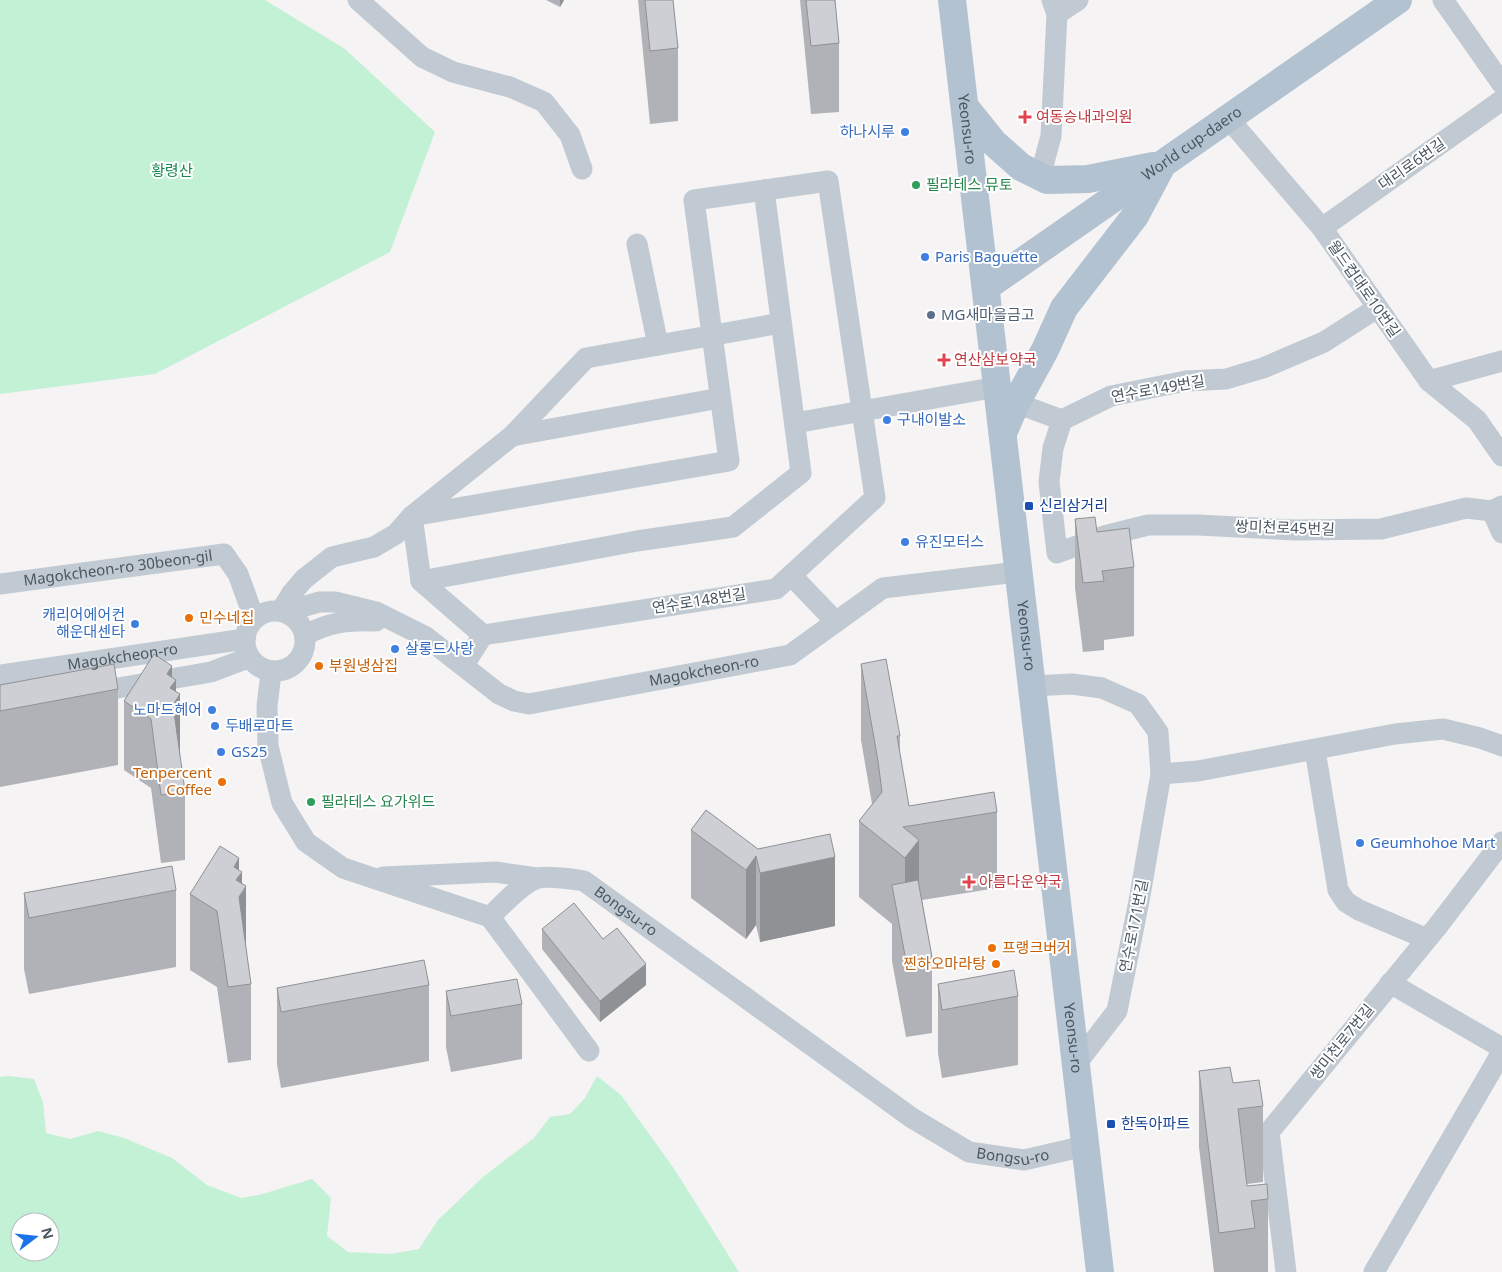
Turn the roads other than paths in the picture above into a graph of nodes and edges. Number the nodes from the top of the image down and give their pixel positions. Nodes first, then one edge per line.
1 (358, 0) edge
2 (952, 0) edge
3 (1078, 0) edge
4 (1398, 0) edge
5 (1443, 0) edge
6 (1054, 7) edge
7 (1502, 84) edge
8 (1502, 100) edge
9 (965, 106) junction
10 (1228, 118) junction
11 (1162, 164) junction
12 (582, 169) dead end
13 (1040, 177) junction
14 (764, 190) junction
15 (1322, 228) junction
16 (638, 244) dead end
17 (986, 287) junction
18 (1377, 308) junction
19 (781, 323) junction
20 (712, 335) junction
21 (658, 345) junction
22 (1502, 361) edge
23 (1429, 381) junction
24 (1006, 395) junction
25 (720, 398) junction
26 (862, 411) junction
27 (1062, 420) junction
28 (795, 423) junction
29 (512, 436) junction
30 (1502, 456) edge
31 (1497, 509) edge
32 (412, 516) junction
33 (1502, 532) edge
34 (1018, 572) junction
35 (791, 575) junction
36 (421, 581) junction
37 (0, 584) edge
38 (286, 613) junction
39 (254, 618) junction
40 (394, 620) junction
41 (836, 622) junction
42 (483, 635) junction
43 (305, 636) junction
44 (246, 649) junction
45 (464, 665) junction
46 (271, 672) junction
47 (0, 676) edge
48 (1032, 686) junction
49 (67, 696) edge
50 (1502, 746) edge
51 (1315, 750) junction
52 (1162, 774) junction
53 (1502, 842) edge
54 (372, 877) junction
55 (537, 878) junction
56 (490, 917) junction
57 (1427, 939) junction
58 (1390, 983) junction
59 (1502, 1050) edge
60 (589, 1051) dead end
61 (1076, 1064) junction
62 (1085, 1146) junction
63 (1100, 1272) edge
64 (1286, 1272) edge
65 (1374, 1272) edge

1 - 12 street
2 - 9 main road, Yeonsu-ro
3 - 6 street
4 - 10 main road, World cup-daero
5 - 7 street
6 - 13 street
8 - 15 street, 대리로6번길
9 - 13 main road
9 - 17 main road, Yeonsu-ro
10 - 11 main road, World cup-daero
10 - 15 street, 월드컵대로10번길
11 - 13 main road
11 - 17 main road, World cup-daero
11 - 24 main road
14 - 19 street
14 - 20 street, 연수로148번길
14 - 26 street, 연수로148번길
15 - 18 street, 월드컵대로10번길
16 - 21 street
17 - 24 main road, Yeonsu-ro
18 - 23 street, 월드컵대로10번길
18 - 27 street, 연수로149번길
19 - 20 street
19 - 28 street
20 - 21 street
20 - 25 street, 연수로148번길
21 - 29 street
22 - 23 street
23 - 30 street, 월드컵대로10번길
24 - 26 street
24 - 27 street
24 - 34 main road, Yeonsu-ro
25 - 29 street
25 - 32 street, 연수로148번길
26 - 28 street
26 - 35 street, 연수로148번길
27 - 31 street, 쌍미천로45번길
28 - 36 street
29 - 32 street
31 - 33 street, 쌍미천로45번길
32 - 36 street
32 - 38 street
34 - 41 street, Magokcheon-ro
34 - 48 main road, Yeonsu-ro
35 - 41 street
35 - 42 street, 연수로148번길
36 - 42 street
37 - 39 street, Magokcheon-ro 30beon-gil
38 - 39 street, Magokcheon-ro
38 - 40 street, Magokcheon-ro
38 - 43 street
39 - 44 street
40 - 43 street, Magokcheon-ro
40 - 45 street, Magokcheon-ro
41 - 45 street, Magokcheon-ro
42 - 45 street
43 - 46 street
44 - 46 street
44 - 47 street, Magokcheon-ro
44 - 49 street
46 - 54 street
48 - 52 street, 연수로171번길
48 - 61 main road, Yeonsu-ro
50 - 51 street
51 - 52 street
51 - 57 street
52 - 61 street, 연수로171번길
53 - 57 street, 쌍미천로7번길
54 - 55 street, Bongsu-ro
54 - 56 street
55 - 56 street
55 - 62 street, Bongsu-ro
56 - 60 street
57 - 58 street, 쌍미천로7번길
58 - 59 street
58 - 64 street, 쌍미천로7번길
59 - 65 street
61 - 62 main road, Yeonsu-ro
62 - 63 main road, Yeonsu-ro

